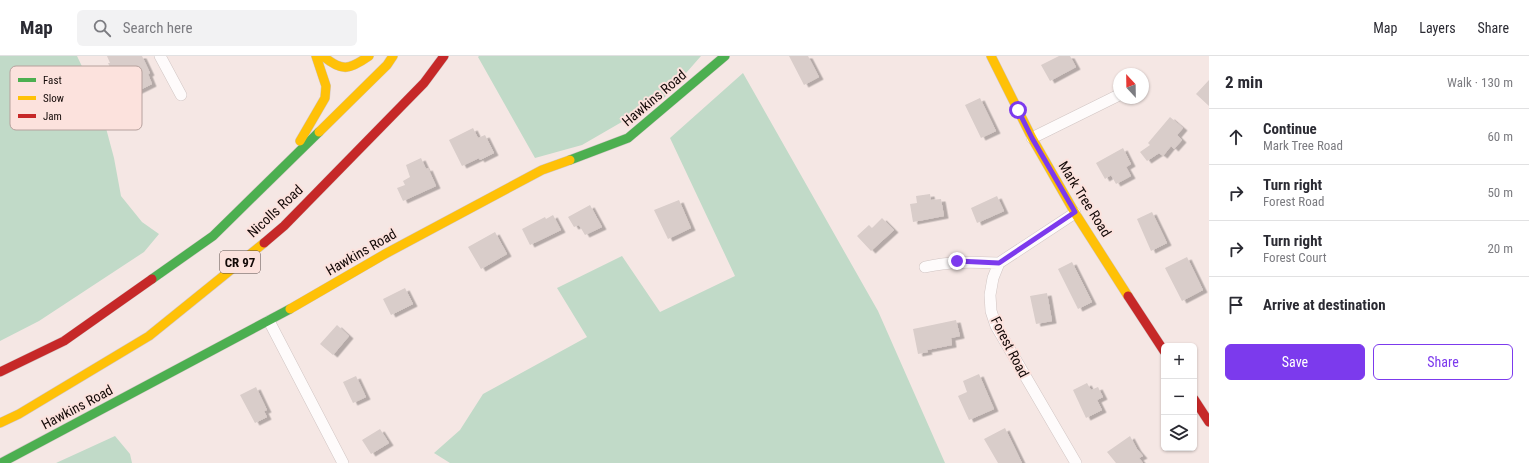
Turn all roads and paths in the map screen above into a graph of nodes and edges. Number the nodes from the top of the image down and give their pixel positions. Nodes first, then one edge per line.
1 (160, 56) edge
2 (316, 56) edge
3 (323, 56) edge
4 (369, 56) edge
5 (393, 56) edge
6 (444, 56) edge
7 (725, 56) edge
8 (991, 56) edge
9 (181, 95) dead end
10 (1113, 98) edge
11 (1032, 138) junction
12 (288, 161) junction
13 (1075, 212) junction
14 (999, 263) junction
15 (925, 266) dead end
16 (269, 321) junction
17 (1161, 346) edge
18 (0, 372) edge
19 (1197, 404) edge
20 (1209, 422) edge
21 (0, 423) edge
22 (1, 463) edge
23 (343, 463) edge
24 (1076, 463) edge

1 - 9 street
2 - 12 main road
3 - 4 main road
5 - 12 main road, Nicolls Road / CR 97
6 - 21 main road, Nicolls Road / CR 97
7 - 16 main road, Hawkins Road
8 - 11 main road, Mark Tree Road
10 - 11 street
11 - 13 main road, Mark Tree Road
12 - 18 main road, Nicolls Road / CR 97
13 - 14 street
13 - 17 main road, Mark Tree Road
14 - 15 street
14 - 24 street, Forest Road
16 - 22 main road, Hawkins Road
16 - 23 street
19 - 20 main road

